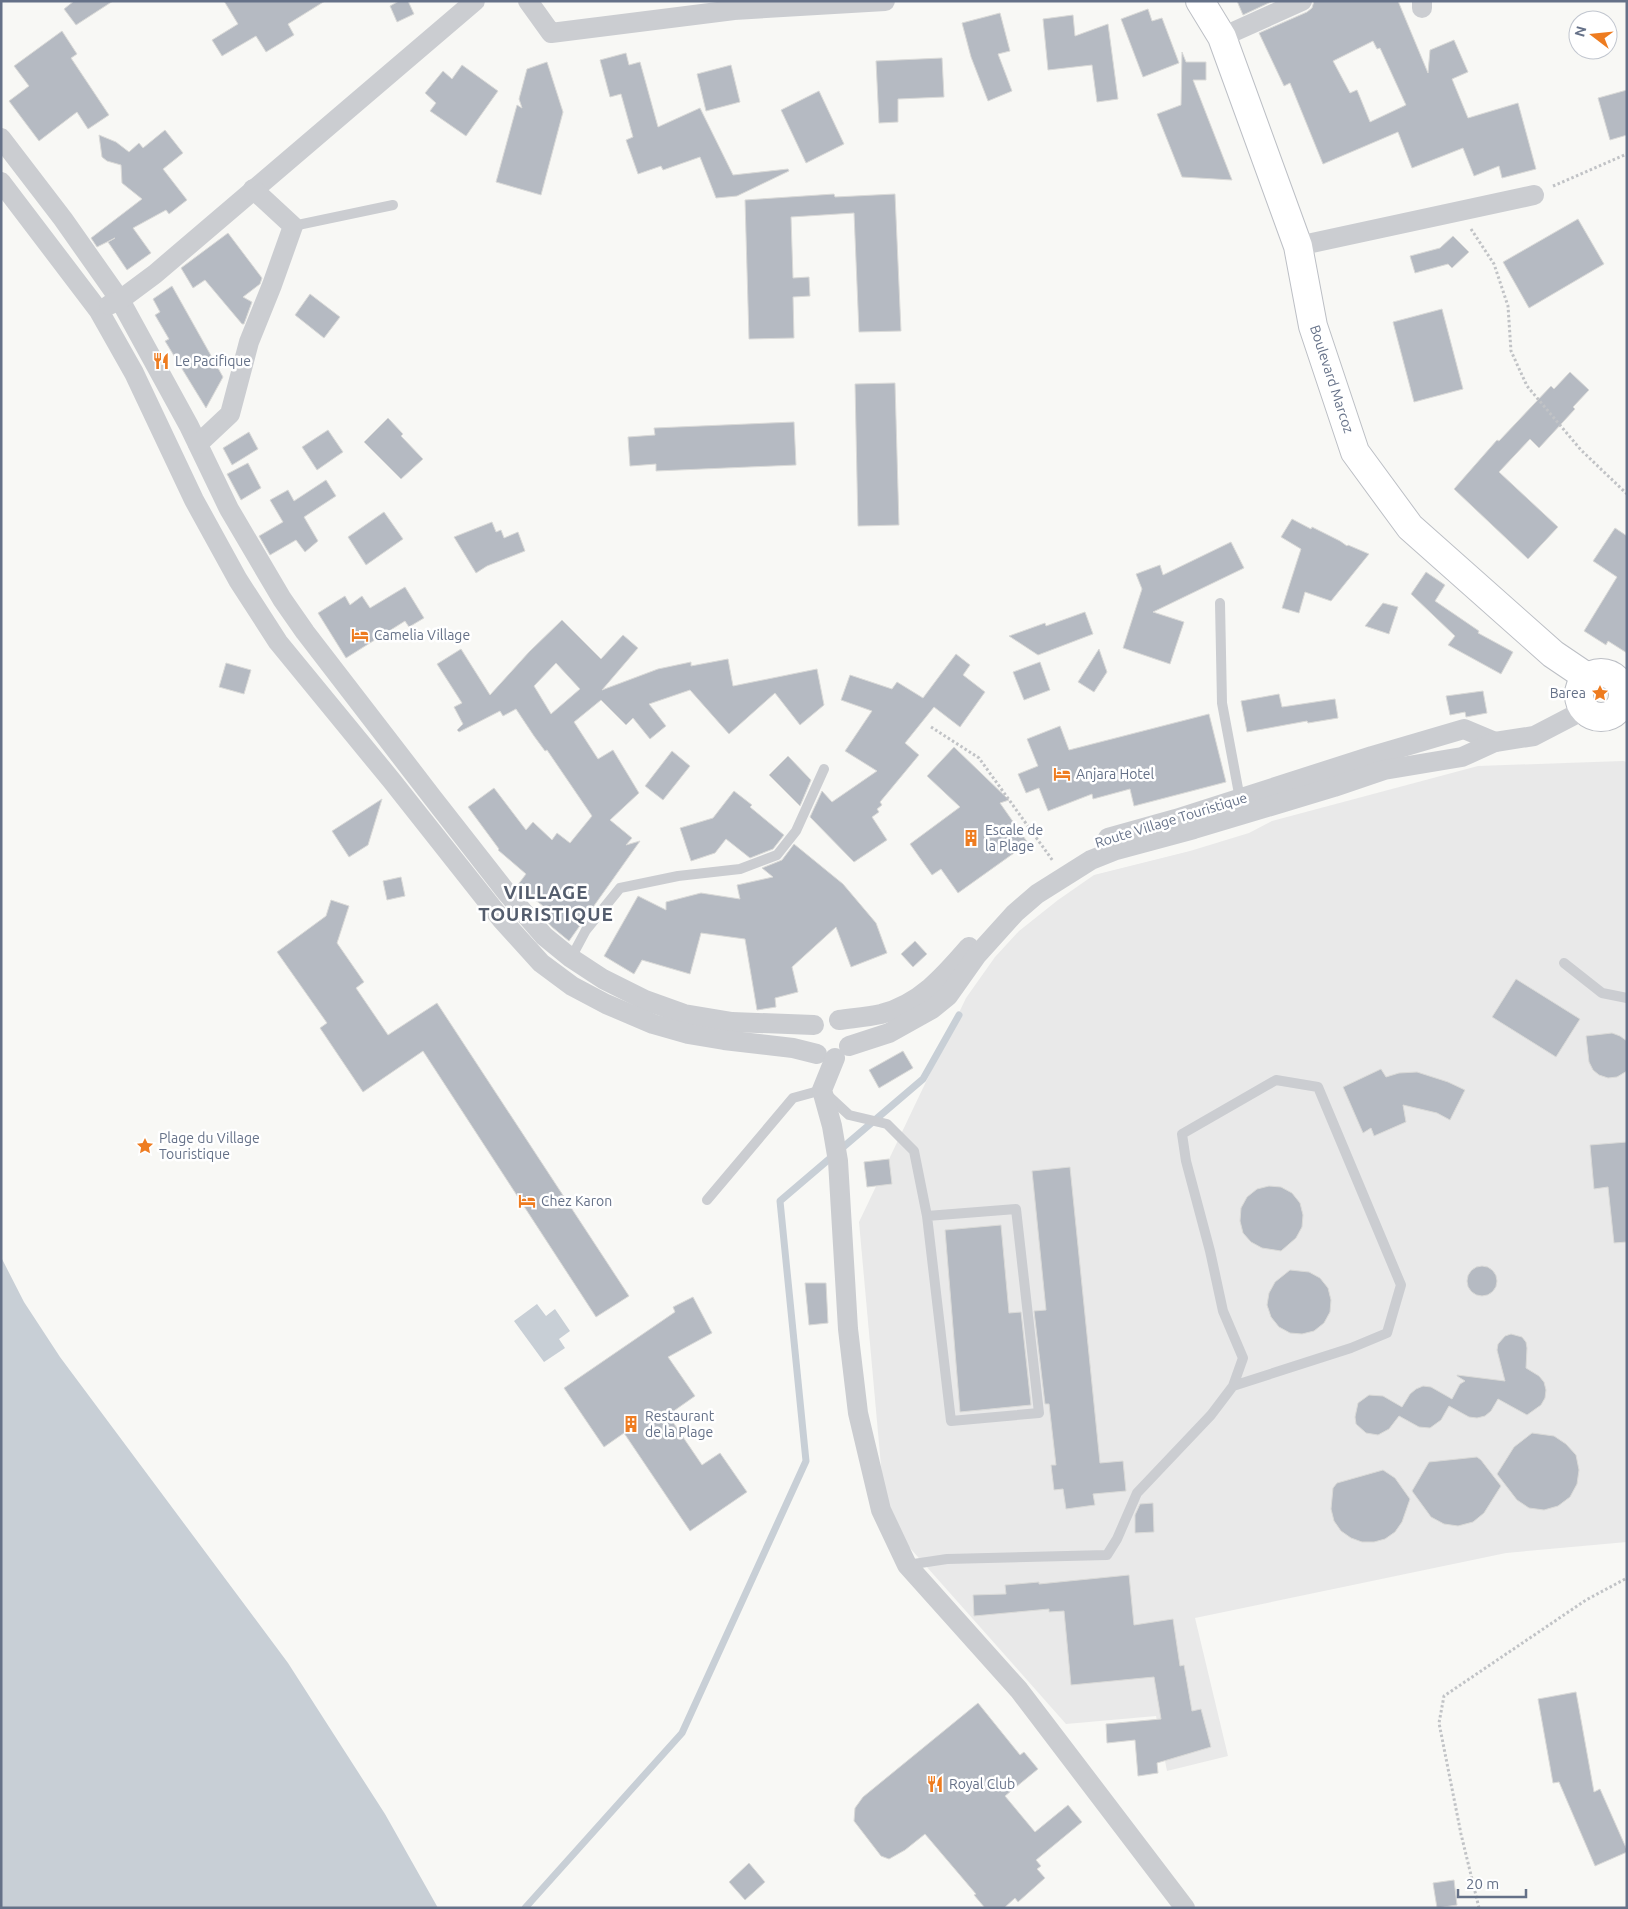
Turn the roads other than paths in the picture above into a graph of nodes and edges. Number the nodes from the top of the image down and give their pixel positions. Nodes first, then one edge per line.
1 (475, 1) edge
2 (528, 1) edge
3 (886, 1) edge
4 (1200, 1) edge
5 (1302, 1) edge
6 (732, 6) edge
7 (1222, 37) junction
8 (1, 138) edge
9 (1, 182) edge
10 (252, 189) junction
11 (1534, 195) road end
12 (393, 205) dead end
13 (293, 226) junction
14 (1298, 246) junction
15 (120, 300) junction
16 (98, 311) junction
17 (198, 444) junction
18 (1220, 603) dead end
19 (1587, 677) junction
20 (1625, 702) edge
21 (1584, 710) junction
22 (1495, 742) junction
23 (824, 769) dead end
24 (1240, 799) junction
25 (1155, 832) junction
26 (1002, 918) junction
27 (571, 958) junction
28 (1564, 964) dead end
29 (1627, 998) edge
30 (839, 1020) junction
31 (814, 1025) junction
32 (834, 1053) junction
33 (822, 1090) junction
34 (707, 1200) dead end
35 (927, 1216) junction
36 (1233, 1386) junction
37 (907, 1565) junction
38 (1185, 1908) edge

1 - 10 street
2 - 6 street
3 - 6 street
4 - 7 main road, Boulevard Marcoz
5 - 7 street
7 - 14 main road, Boulevard Marcoz
8 - 15 street
9 - 16 street
10 - 13 street
10 - 15 street
11 - 14 street
12 - 13 lane
13 - 17 street
14 - 19 main road, Boulevard Marcoz
15 - 16 street
15 - 17 street
16 - 32 street
17 - 27 street
18 - 24 lane
19 - 20 main road
19 - 21 main road
20 - 21 main road
21 - 22 street, Route Village Touristique
22 - 24 street, Route Village Touristique
22 - 25 street, Route Village Touristique
23 - 27 lane
24 - 25 street, Route Village Touristique
25 - 26 street, Route Village Touristique
25 - 26 street, Route Village Touristique
26 - 30 street, Route Village Touristique
26 - 32 street, Route Village Touristique
27 - 31 street
28 - 29 lane
30 - 31 street
30 - 32 street
31 - 32 street
32 - 33 street
33 - 34 lane
33 - 35 lane
33 - 37 street
35 - 35 lane
36 - 36 lane
36 - 37 lane
37 - 38 street

